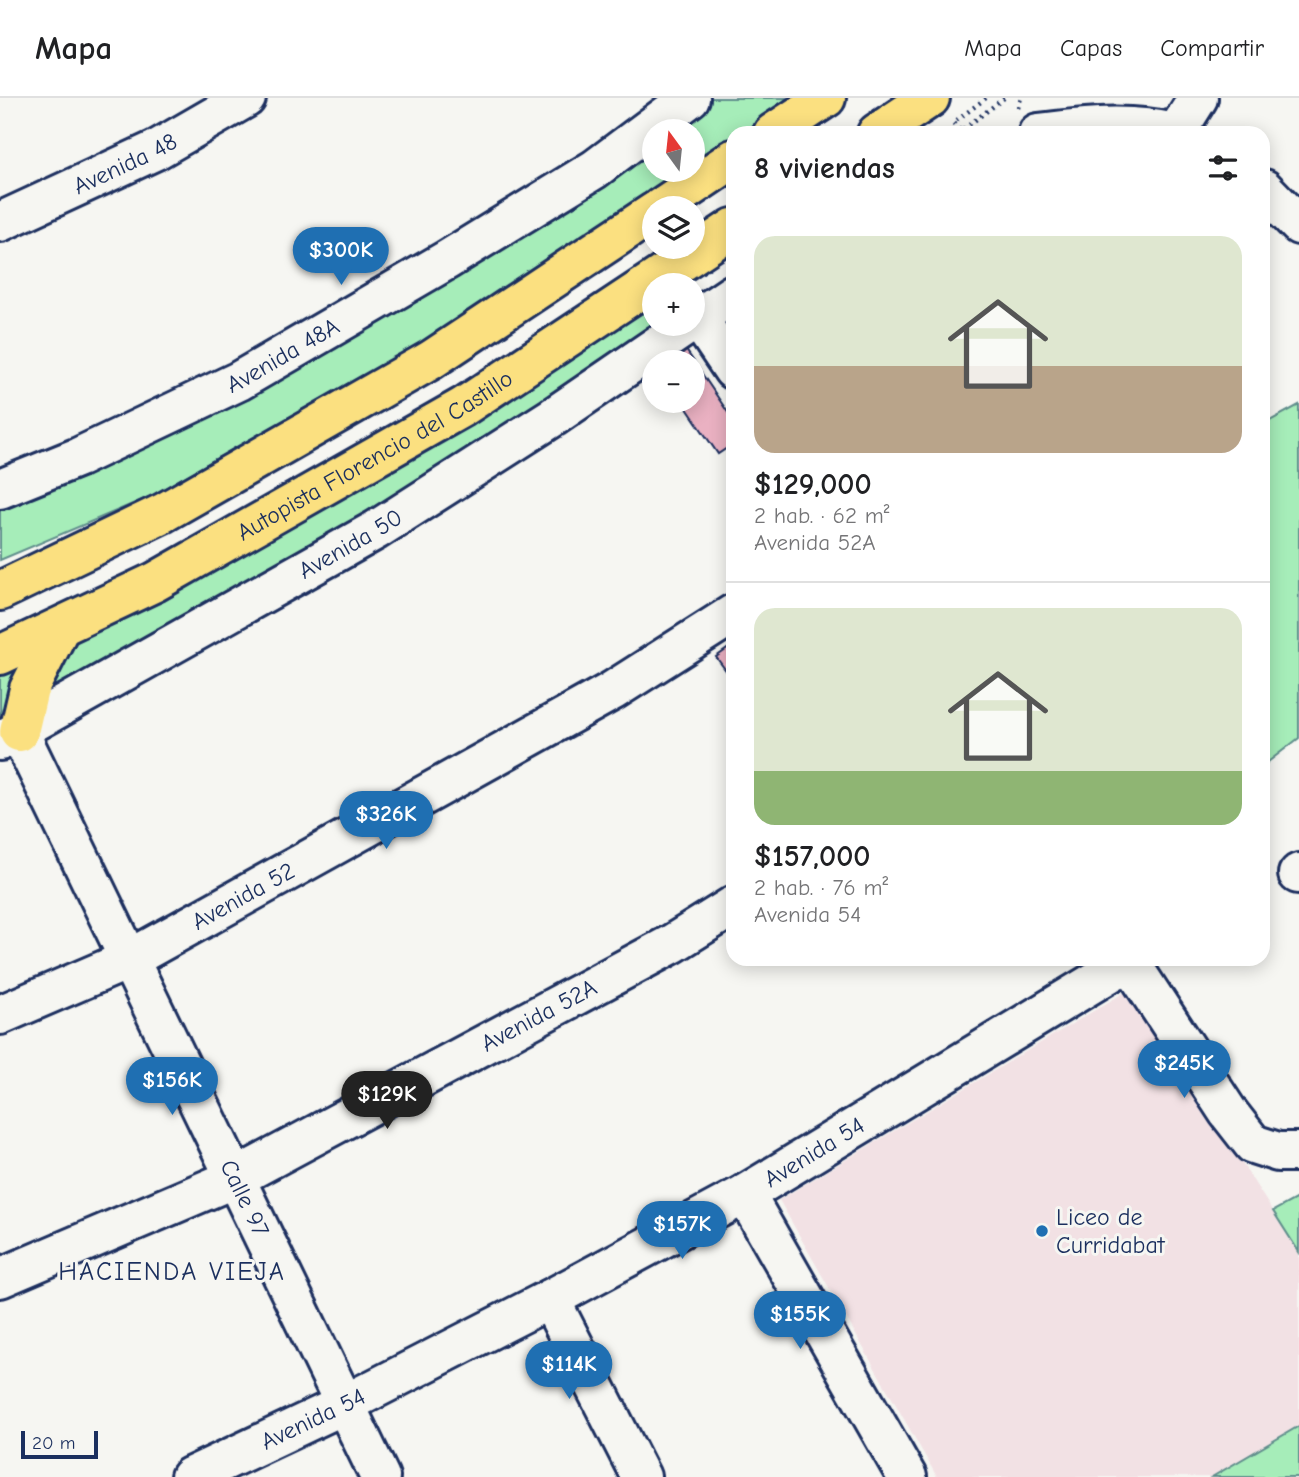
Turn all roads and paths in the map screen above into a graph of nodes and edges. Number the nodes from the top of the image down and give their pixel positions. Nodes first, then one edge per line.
1 (246, 98) edge
2 (690, 98) edge
3 (826, 98) edge
4 (930, 98) edge
5 (986, 98) edge
6 (1004, 98) edge
7 (1198, 98) edge
8 (784, 126) edge
9 (888, 126) edge
10 (957, 126) edge
11 (968, 126) edge
12 (1093, 126) edge
13 (1124, 126) edge
14 (1180, 126) edge
15 (726, 164) edge
16 (1270, 195) edge
17 (678, 196) edge
18 (642, 220) edge
19 (0, 222) edge
20 (1299, 225) edge
21 (726, 233) edge
22 (726, 298) edge
23 (705, 313) edge
24 (671, 336) edge
25 (705, 336) edge
26 (726, 361) edge
27 (0, 489) edge
28 (0, 591) edge
29 (726, 618) edge
30 (60, 628) junction
31 (0, 655) edge
32 (9, 736) edge
33 (726, 910) edge
34 (128, 960) junction
35 (1118, 966) edge
36 (1132, 966) edge
37 (0, 1015) edge
38 (1298, 1152) edge
39 (235, 1178) junction
40 (745, 1194) junction
41 (0, 1278) edge
42 (550, 1298) junction
43 (345, 1404) junction
44 (190, 1477) edge
45 (380, 1477) edge
46 (641, 1477) edge
47 (907, 1477) edge

1 - 19 street, Avenida 48
2 - 27 street, Avenida 48A
3 - 8 main road
4 - 9 main road
5 - 10 path
6 - 11 path
7 - 14 street
12 - 13 street
15 - 17 main road
16 - 20 street
18 - 28 main road
21 - 30 main road, Autopista Florencio del Castillo
22 - 23 street, Avenida 50
24 - 32 street, Avenida 50
25 - 26 street
29 - 34 street, Avenida 52
30 - 31 main road, Autopista Florencio del Castillo
30 - 32 main road
32 - 34 street, Calle 97
33 - 39 street, Avenida 52A
34 - 37 street, Avenida 52
34 - 39 street, Calle 97
35 - 40 street, Avenida 54
36 - 38 street
39 - 41 street, Avenida 52A
39 - 43 street, Calle 97
40 - 42 street, Avenida 54
40 - 47 street
42 - 43 street, Avenida 54
42 - 46 street
43 - 44 street, Avenida 54
43 - 45 street, Calle 97

